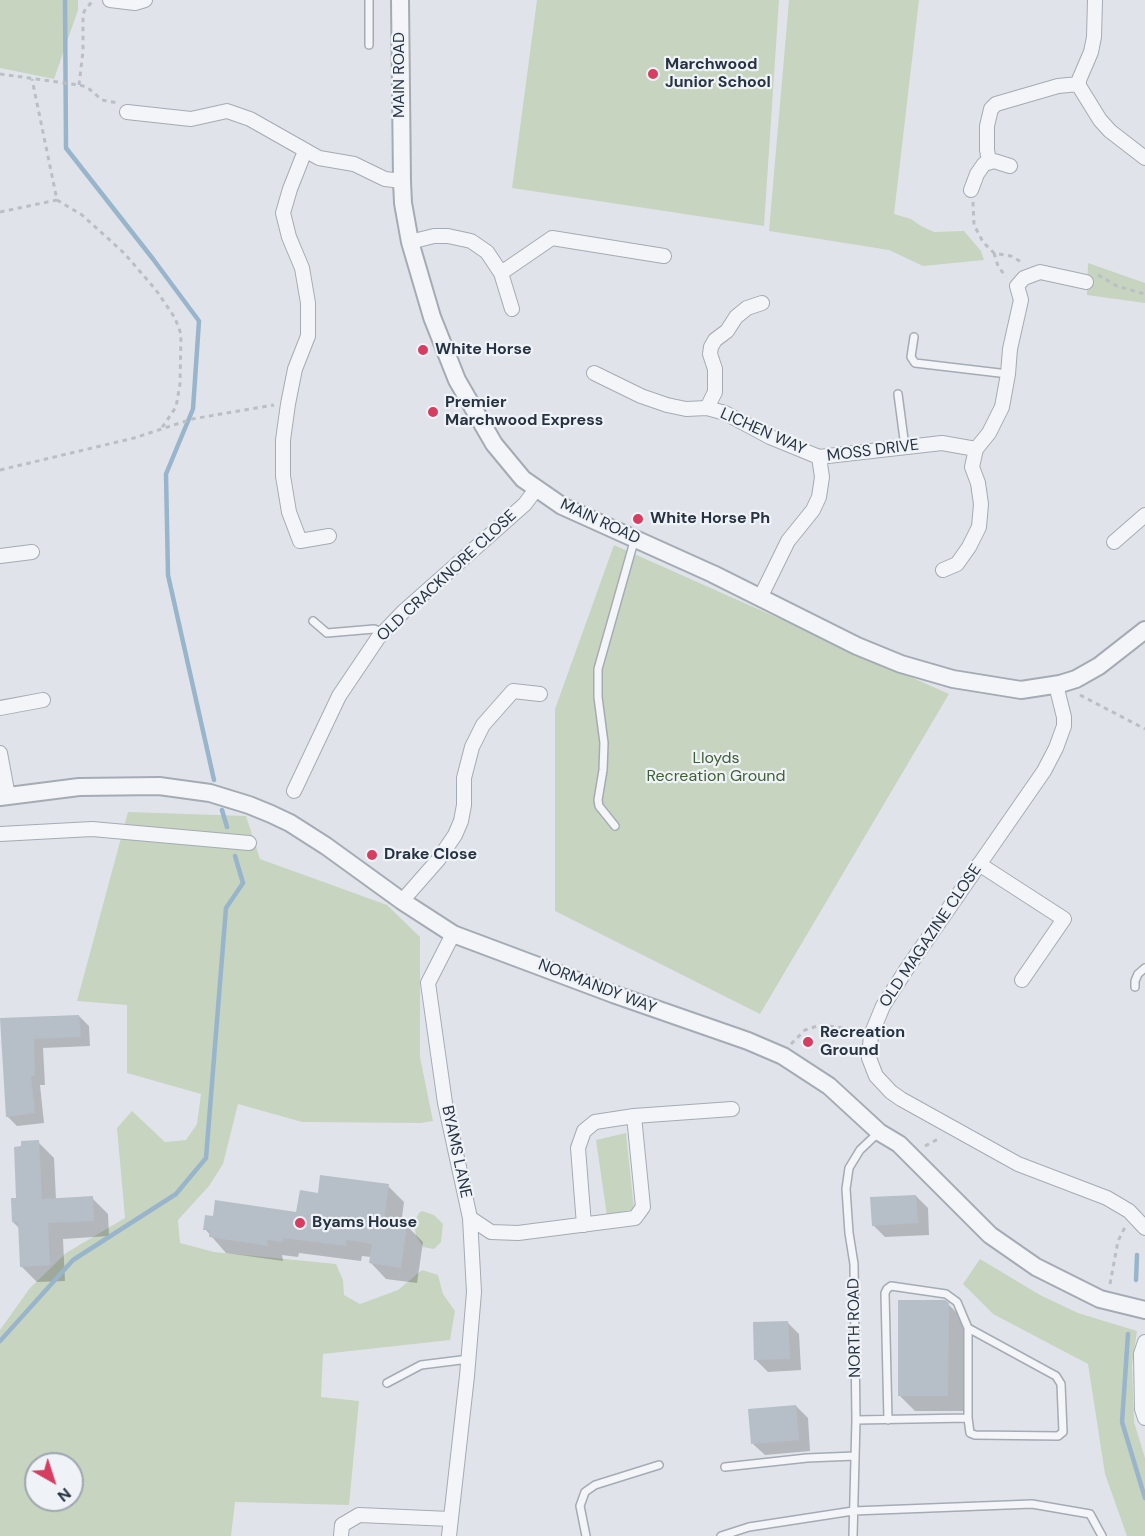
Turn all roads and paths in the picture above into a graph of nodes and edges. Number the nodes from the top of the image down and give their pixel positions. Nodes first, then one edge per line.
1 (94, 0) edge
2 (110, 0) edge
3 (145, 0) edge
4 (369, 0) edge
5 (400, 0) edge
6 (1095, 0) edge
7 (369, 45) dead end
8 (0, 74) edge
9 (32, 79) junction
10 (1079, 84) junction
11 (79, 85) junction
12 (127, 112) joint
13 (305, 151) junction
14 (1145, 158) edge
15 (989, 161) junction
16 (1010, 166) dead end
17 (402, 181) junction
18 (971, 190) joint
19 (57, 200) junction
20 (0, 212) edge
21 (410, 242) junction
22 (994, 253) junction
23 (664, 256) dead end
24 (501, 273) junction
25 (1036, 273) junction
26 (1086, 282) joint
27 (1017, 286) junction
28 (1145, 294) edge
29 (762, 303) dead end
30 (512, 309) dead end
31 (914, 337) dead end
32 (594, 373) dead end
33 (1008, 374) junction
34 (898, 394) dead end
35 (288, 404) junction
36 (707, 408) junction
37 (160, 430) junction
38 (905, 447) junction
39 (976, 449) junction
40 (819, 457) junction
41 (0, 470) edge
42 (536, 489) junction
43 (1145, 515) edge
44 (329, 536) dead end
45 (635, 538) junction
46 (1114, 542) dead end
47 (32, 552) dead end
48 (0, 556) edge
49 (943, 570) dead end
50 (760, 598) junction
51 (313, 621) dead end
52 (1145, 630) edge
53 (383, 632) junction
54 (1058, 685) junction
55 (540, 694) dead end
56 (43, 700) dead end
57 (0, 708) edge
58 (1145, 729) edge
59 (0, 753) edge
60 (294, 791) dead end
61 (4, 797) edge
62 (615, 826) dead end
63 (0, 834) edge
64 (249, 843) dead end
65 (979, 864) junction
66 (402, 901) junction
67 (453, 934) junction
68 (1145, 968) edge
69 (1022, 980) dead end
70 (1135, 987) dead end
71 (871, 1035) junction
72 (783, 1056) junction
73 (732, 1109) dead end
74 (634, 1116) junction
75 (954, 1128) junction
76 (879, 1132) junction
77 (911, 1155) junction
78 (1134, 1216) junction
79 (470, 1218) junction
80 (584, 1225) junction
81 (1145, 1228) edge
82 (1107, 1301) junction
83 (1145, 1310) edge
84 (968, 1328) junction
85 (1145, 1342) edge
86 (469, 1359) junction
87 (387, 1383) dead end
88 (968, 1418) junction
89 (1145, 1418) edge
90 (856, 1420) junction
91 (888, 1420) junction
92 (855, 1456) junction
93 (659, 1465) dead end
94 (725, 1467) dead end
95 (853, 1511) junction
96 (450, 1519) junction
97 (341, 1536) edge
98 (449, 1536) edge
99 (586, 1536) edge
100 (721, 1536) edge
101 (853, 1536) edge
102 (1102, 1536) edge

1 - 11 path
2 - 3 street
4 - 7 lane
5 - 17 street, MAIN ROAD
6 - 10 street
8 - 9 path
9 - 11 path
9 - 19 path
10 - 14 street
10 - 15 street
11 - 12 path
12 - 13 street
13 - 17 street
13 - 35 street
15 - 16 street
15 - 18 street
17 - 21 street, MAIN ROAD
18 - 22 path
19 - 20 path
19 - 37 path
21 - 24 street
21 - 42 street, MAIN ROAD
22 - 25 path
22 - 27 path
23 - 24 street
24 - 30 street
25 - 26 street
25 - 27 street
26 - 28 path
27 - 33 street
29 - 36 street
31 - 33 lane
32 - 36 street, LICHEN WAY
33 - 39 street
34 - 38 lane
35 - 37 path
35 - 44 street
36 - 40 street, LICHEN WAY
37 - 41 path
38 - 39 street, MOSS DRIVE
38 - 40 street, MOSS DRIVE
39 - 49 street
40 - 50 street, MOSS DRIVE
42 - 45 street, MAIN ROAD
42 - 53 street, OLD CRACKNORE CLOSE
43 - 46 street
45 - 50 street, MAIN ROAD
45 - 62 lane
47 - 48 street
50 - 54 street, MAIN ROAD
51 - 53 lane
52 - 54 street, MAIN ROAD
53 - 60 street, OLD CRACKNORE CLOSE
54 - 58 path
54 - 65 street, OLD MAGAZINE CLOSE
55 - 66 street
56 - 57 street
59 - 61 street
61 - 66 street, NORMANDY WAY
63 - 64 street
65 - 69 street
65 - 71 street, OLD MAGAZINE CLOSE
66 - 67 street, NORMANDY WAY
67 - 72 street, NORMANDY WAY
67 - 79 street, BYAMS LANE
68 - 70 lane
71 - 72 path
71 - 75 street, OLD MAGAZINE CLOSE
72 - 76 street, NORMANDY WAY
73 - 74 street
74 - 80 street
74 - 80 street
75 - 77 path
75 - 78 street, OLD MAGAZINE CLOSE
76 - 77 street, NORMANDY WAY
76 - 90 lane, NORTH ROAD
77 - 82 street, NORMANDY WAY
78 - 81 street, OLD MAGAZINE CLOSE
78 - 82 path
79 - 80 street
79 - 86 street, BYAMS LANE
82 - 83 street, NORMANDY WAY
84 - 88 lane
84 - 88 lane
84 - 91 lane
85 - 89 street
86 - 87 lane
86 - 96 street, BYAMS LANE
88 - 91 lane
90 - 91 lane
90 - 92 lane, NORTH ROAD
92 - 94 lane
92 - 95 lane, NORTH ROAD
93 - 99 lane
95 - 100 lane
95 - 101 lane, NORTH ROAD
95 - 102 lane
96 - 97 street
96 - 98 street, BYAMS LANE

